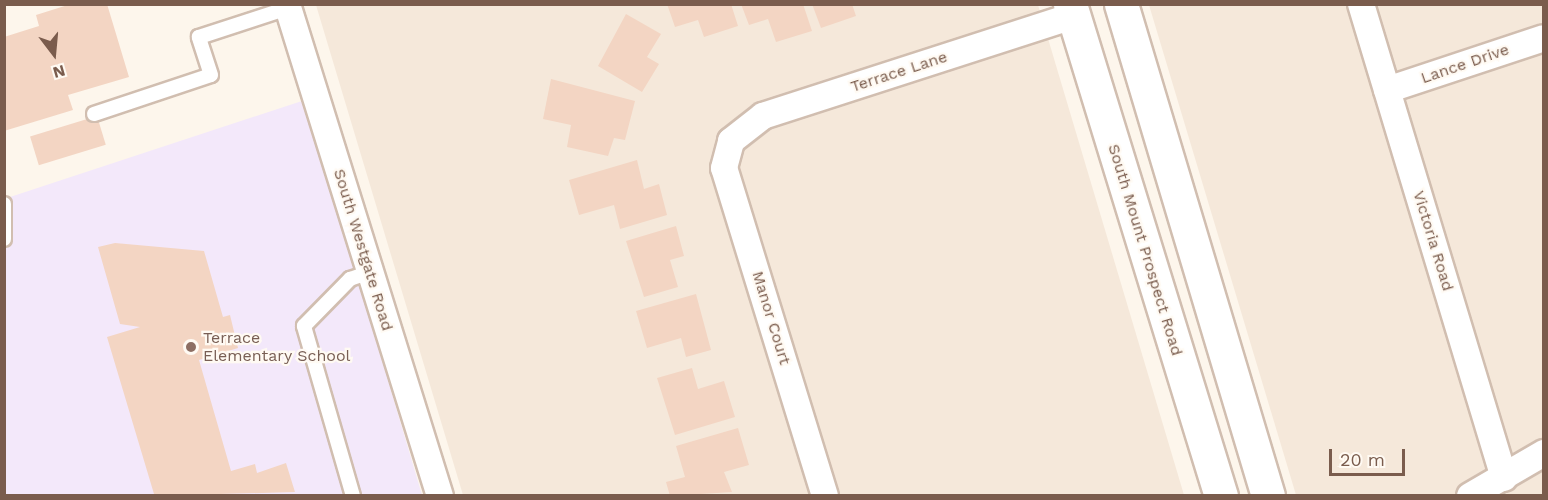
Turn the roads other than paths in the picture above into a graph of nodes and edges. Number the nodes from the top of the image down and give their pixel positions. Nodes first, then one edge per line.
1 (1121, 4) edge
2 (1361, 4) edge
3 (288, 6) edge
4 (1072, 10) edge
5 (1544, 38) edge
6 (1387, 90) junction
7 (94, 114) dead end
8 (730, 141) joint
9 (4, 204) edge
10 (4, 239) edge
11 (370, 272) junction
12 (1544, 453) edge
13 (1504, 478) junction
14 (353, 495) edge
15 (440, 495) edge
16 (825, 495) edge
17 (1221, 495) edge
18 (1268, 495) edge
19 (1470, 495) edge

1 - 18 main road
2 - 6 street, Victoria Road
3 - 7 lane
3 - 11 street, South Westgate Road
4 - 8 street, Terrace Lane
4 - 17 main road, South Mount Prospect Road
5 - 6 street, Lance Drive
6 - 13 street, Victoria Road
8 - 16 street, Manor Court
9 - 10 lane
11 - 14 lane
11 - 15 street, South Westgate Road
12 - 13 street
13 - 19 street

